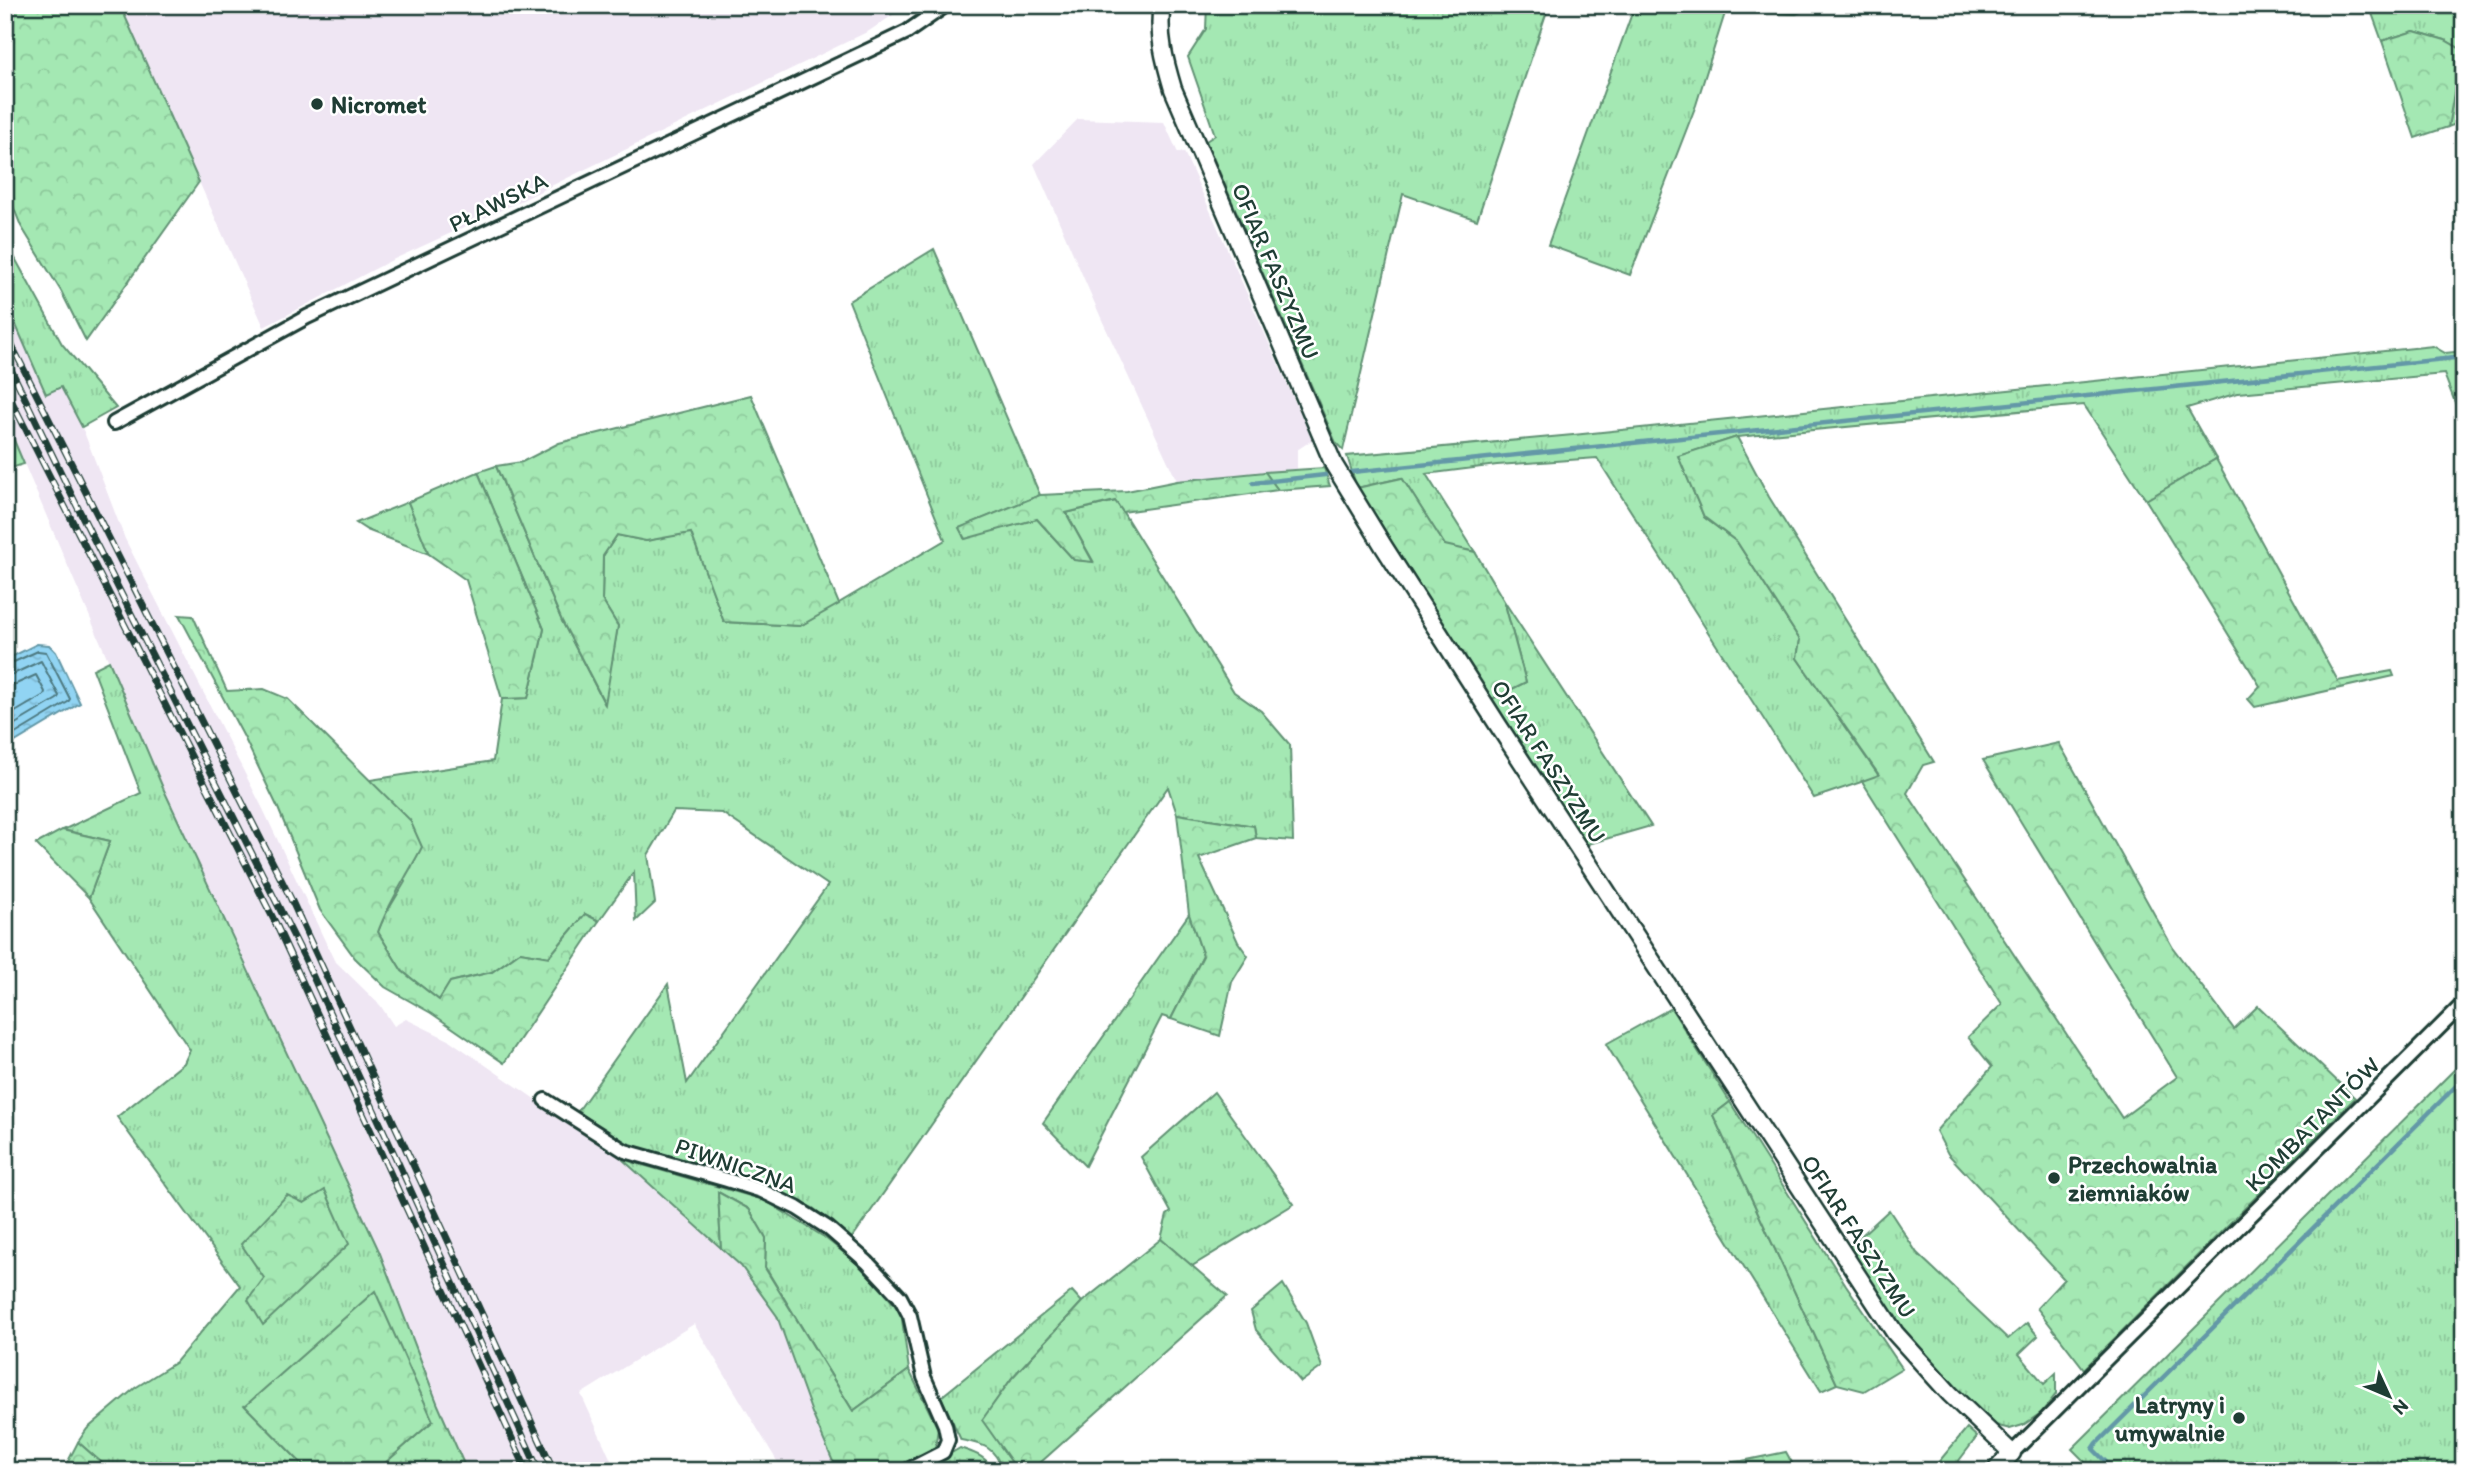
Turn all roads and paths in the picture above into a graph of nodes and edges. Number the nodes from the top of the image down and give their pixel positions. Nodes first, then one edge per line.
1 (946, 5) edge
2 (1162, 5) edge
3 (114, 423) dead end
4 (2464, 1003) edge
5 (545, 1100) dead end
6 (2012, 1453) junction
7 (906, 1471) edge
8 (1996, 1471) edge

1 - 3 street, PŁAWSKA
2 - 6 street, OFIAR FASZYZMU
4 - 6 street, KOMBATANTÓW
5 - 7 street, PIWNICZNA
6 - 8 street

